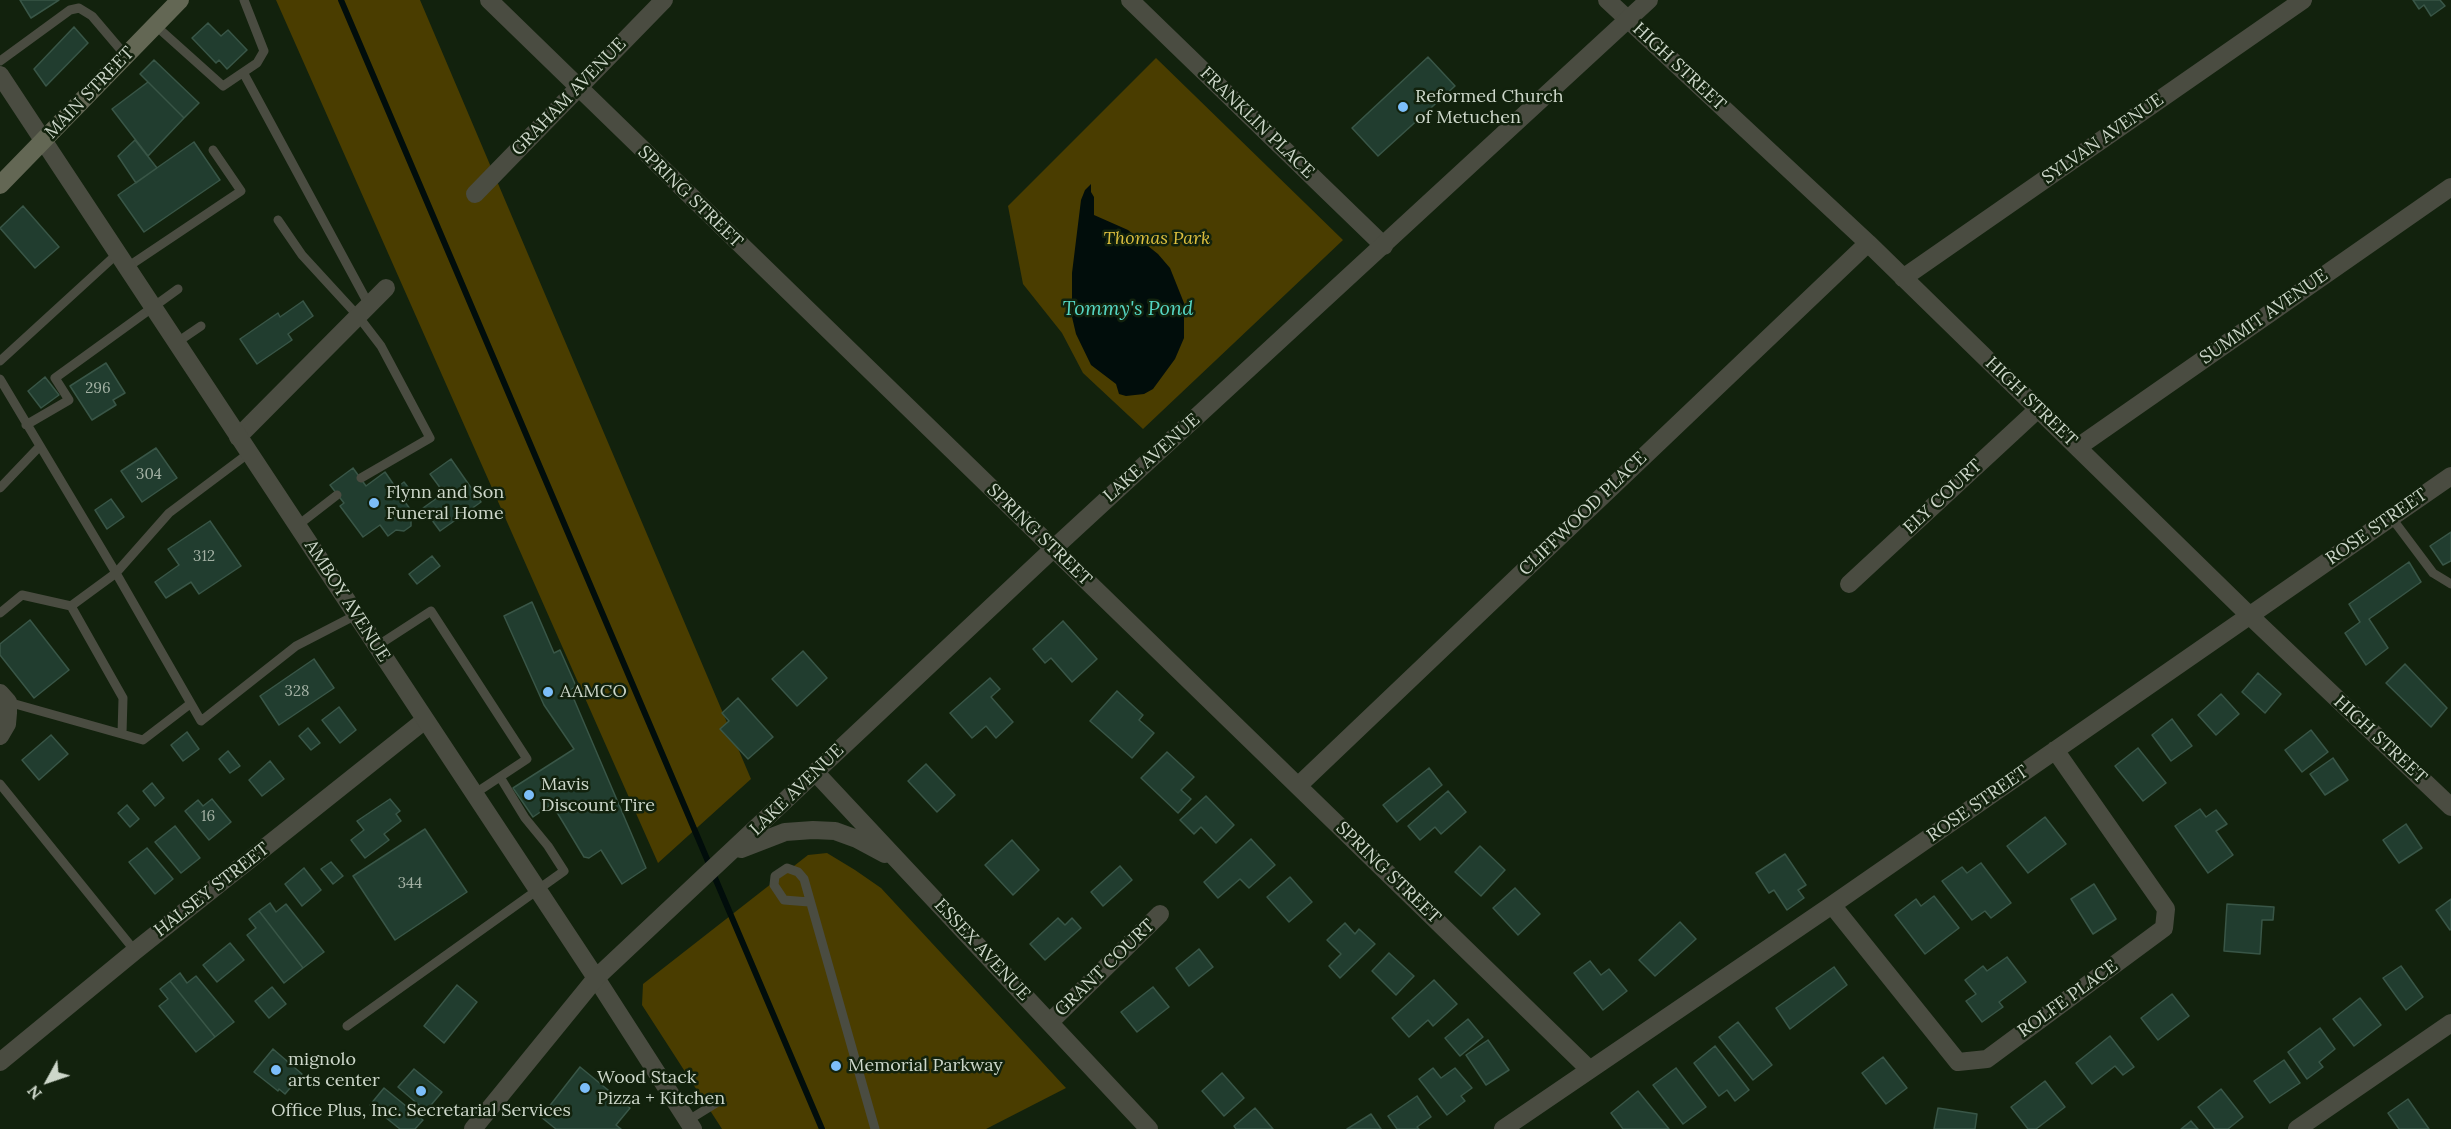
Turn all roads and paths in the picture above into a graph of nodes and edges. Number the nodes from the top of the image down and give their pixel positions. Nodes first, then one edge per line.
1 (180, 0) edge
2 (244, 0) edge
3 (489, 0) edge
4 (664, 0) edge
5 (1130, 0) edge
6 (1607, 0) edge
7 (1649, 0) edge
8 (2303, 0) edge
9 (1628, 20) junction
10 (156, 26) junction
11 (126, 56) junction
12 (0, 61) edge
13 (244, 74) junction
14 (0, 75) edge
15 (577, 87) junction
16 (43, 141) junction
17 (213, 150) dead end
18 (0, 184) edge
19 (2451, 187) edge
20 (476, 194) dead end
21 (278, 220) dead end
22 (1868, 243) junction
23 (1384, 246) junction
24 (122, 261) junction
25 (1904, 278) junction
26 (386, 288) dead end
27 (178, 289) dead end
28 (152, 306) junction
29 (364, 310) junction
30 (201, 326) dead end
31 (176, 343) junction
32 (0, 361) edge
33 (0, 379) edge
34 (2037, 410) junction
35 (26, 425) junction
36 (238, 437) junction
37 (39, 447) junction
38 (2078, 447) junction
39 (249, 453) junction
40 (2451, 476) edge
41 (361, 478) dead end
42 (0, 488) edge
43 (338, 495) dead end
44 (2391, 517) junction
45 (297, 526) junction
46 (1053, 549) junction
47 (116, 573) junction
48 (1849, 584) dead end
49 (2451, 584) edge
50 (71, 606) junction
51 (0, 613) edge
52 (356, 615) junction
53 (2249, 615) junction
54 (377, 646) junction
55 (4, 697) edge
56 (190, 704) junction
57 (425, 720) junction
58 (122, 734) junction
59 (0, 736) edge
60 (2055, 750) junction
61 (815, 772) junction
62 (500, 777) junction
63 (0, 784) edge
64 (1299, 785) junction
65 (474, 794) junction
66 (2451, 807) edge
67 (729, 855) junction
68 (898, 861) junction
69 (537, 889) junction
70 (809, 902) dead end
71 (1832, 905) junction
72 (1160, 914) dead end
73 (135, 951) junction
74 (596, 978) junction
75 (1050, 1022) junction
76 (2451, 1023) edge
77 (347, 1026) dead end
78 (0, 1062) edge
79 (1589, 1069) junction
80 (721, 1100) dead end
81 (690, 1125) edge
82 (474, 1129) edge
83 (875, 1129) edge
84 (1149, 1129) edge
85 (1503, 1129) edge
86 (2297, 1129) edge

1 - 10 main road, MAIN STREET
2 - 13 lane
3 - 15 street, SPRING STREET
4 - 15 street, GRAHAM AVENUE
5 - 23 street, FRANKLIN PLACE
6 - 9 street, HIGH STREET
7 - 9 street, LAKE AVENUE
8 - 25 street, SYLVAN AVENUE
9 - 22 street, HIGH STREET
9 - 23 street, LAKE AVENUE
10 - 11 main road, MAIN STREET
10 - 13 lane
11 - 12 lane
11 - 16 main road, MAIN STREET
13 - 29 lane
14 - 16 street, AMBOY AVENUE
15 - 20 street, GRAHAM AVENUE
15 - 46 street, SPRING STREET
16 - 18 main road, MAIN STREET
16 - 24 street, AMBOY AVENUE
17 - 24 lane
19 - 38 street, SUMMIT AVENUE
21 - 29 lane
22 - 25 street, HIGH STREET
22 - 64 street, CLIFFWOOD PLACE
23 - 46 street, LAKE AVENUE
24 - 28 street, AMBOY AVENUE
24 - 32 lane
25 - 34 street, HIGH STREET
26 - 29 street
27 - 28 lane
28 - 31 street, AMBOY AVENUE
28 - 35 lane
29 - 36 street
29 - 41 lane
30 - 31 lane
31 - 36 street, AMBOY AVENUE
33 - 35 lane
34 - 38 street, HIGH STREET
34 - 48 street, ELY COURT
35 - 37 lane
36 - 39 street, AMBOY AVENUE
37 - 42 lane
37 - 47 lane
38 - 53 street, HIGH STREET
39 - 45 street, AMBOY AVENUE
39 - 47 lane
40 - 44 street, ROSE STREET
43 - 45 lane
44 - 49 lane
44 - 53 street, ROSE STREET
45 - 52 street, AMBOY AVENUE
46 - 61 street, LAKE AVENUE
46 - 64 street, SPRING STREET
47 - 50 lane
47 - 56 lane
50 - 51 lane
50 - 58 lane
52 - 54 street, AMBOY AVENUE
52 - 56 lane
53 - 60 street, ROSE STREET
53 - 66 street, HIGH STREET
54 - 57 street, AMBOY AVENUE
54 - 62 lane
55 - 58 lane
55 - 59 street
56 - 58 lane
57 - 65 street, AMBOY AVENUE
57 - 73 street, HALSEY STREET
60 - 71 street, ROSE STREET
60 - 71 street, ROLFE PLACE
61 - 67 street, LAKE AVENUE
61 - 68 street, ESSEX AVENUE
62 - 65 lane
62 - 69 lane
63 - 73 lane
64 - 79 street, SPRING STREET
65 - 69 street, AMBOY AVENUE
67 - 68 street
67 - 74 street, LAKE AVENUE
68 - 75 street, ESSEX AVENUE
69 - 74 street, AMBOY AVENUE
69 - 77 lane
70 - 83 lane
71 - 79 street, ROSE STREET
72 - 75 street, GRANT COURT
73 - 78 street, HALSEY STREET
74 - 81 street, AMBOY AVENUE
74 - 82 street
75 - 84 street, ESSEX AVENUE
76 - 86 street
79 - 85 street, ROSE STREET
80 - 81 lane

